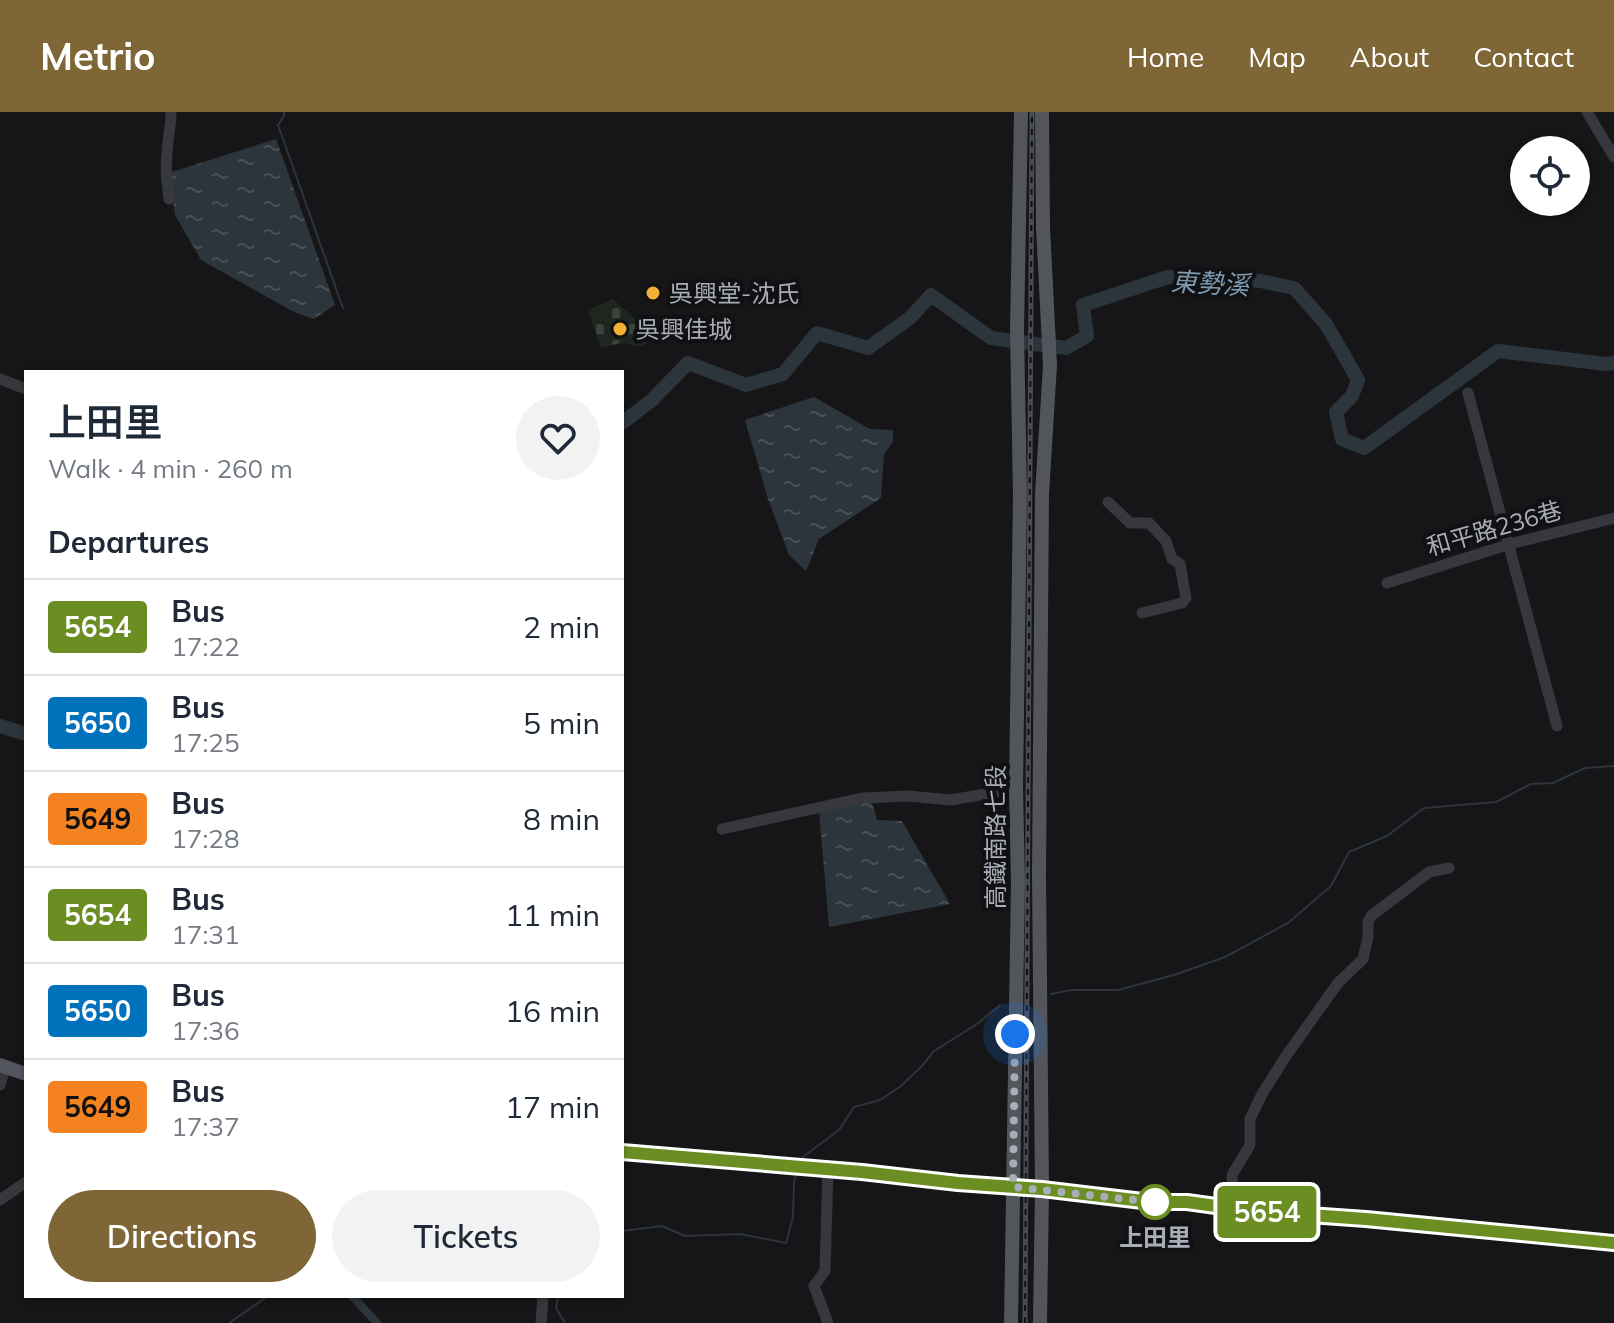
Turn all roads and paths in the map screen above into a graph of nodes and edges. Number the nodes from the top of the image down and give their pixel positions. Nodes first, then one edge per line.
1 (171, 112) edge
2 (1021, 112) edge
3 (1042, 112) edge
4 (1587, 112) edge
5 (1614, 157) edge
6 (169, 199) dead end
7 (0, 379) edge
8 (24, 388) edge
9 (1468, 393) dead end
10 (1108, 502) dead end
11 (1614, 518) edge
12 (1510, 544) junction
13 (1387, 583) dead end
14 (1142, 613) dead end
15 (1557, 726) dead end
16 (1002, 791) dead end
17 (722, 829) dead end
18 (1449, 868) dead end
19 (2, 1066) edge
20 (24, 1073) edge
21 (0, 1085) edge
22 (624, 1152) edge
23 (828, 1169) junction
24 (24, 1183) edge
25 (1013, 1187) junction
26 (1042, 1189) junction
27 (0, 1200) edge
28 (1233, 1208) junction
29 (1614, 1243) edge
30 (543, 1298) edge
31 (541, 1323) edge
32 (828, 1323) edge
33 (1011, 1323) edge
34 (1040, 1323) edge

1 - 6 street
2 - 25 main road, 高鐵南路七段
3 - 26 main road, 高鐵南路七段
4 - 5 street
7 - 8 street
9 - 12 street
10 - 14 street
11 - 12 street, 和平路236巷
12 - 13 street, 和平路236巷
12 - 15 street
16 - 17 street
18 - 28 street
19 - 20 main road
19 - 21 street
22 - 23 main road
23 - 25 main road
23 - 32 street
24 - 27 street
25 - 26 main road
25 - 33 main road, 高鐵南路七段
26 - 28 main road
26 - 34 main road, 高鐵南路七段
28 - 29 main road
30 - 31 street

